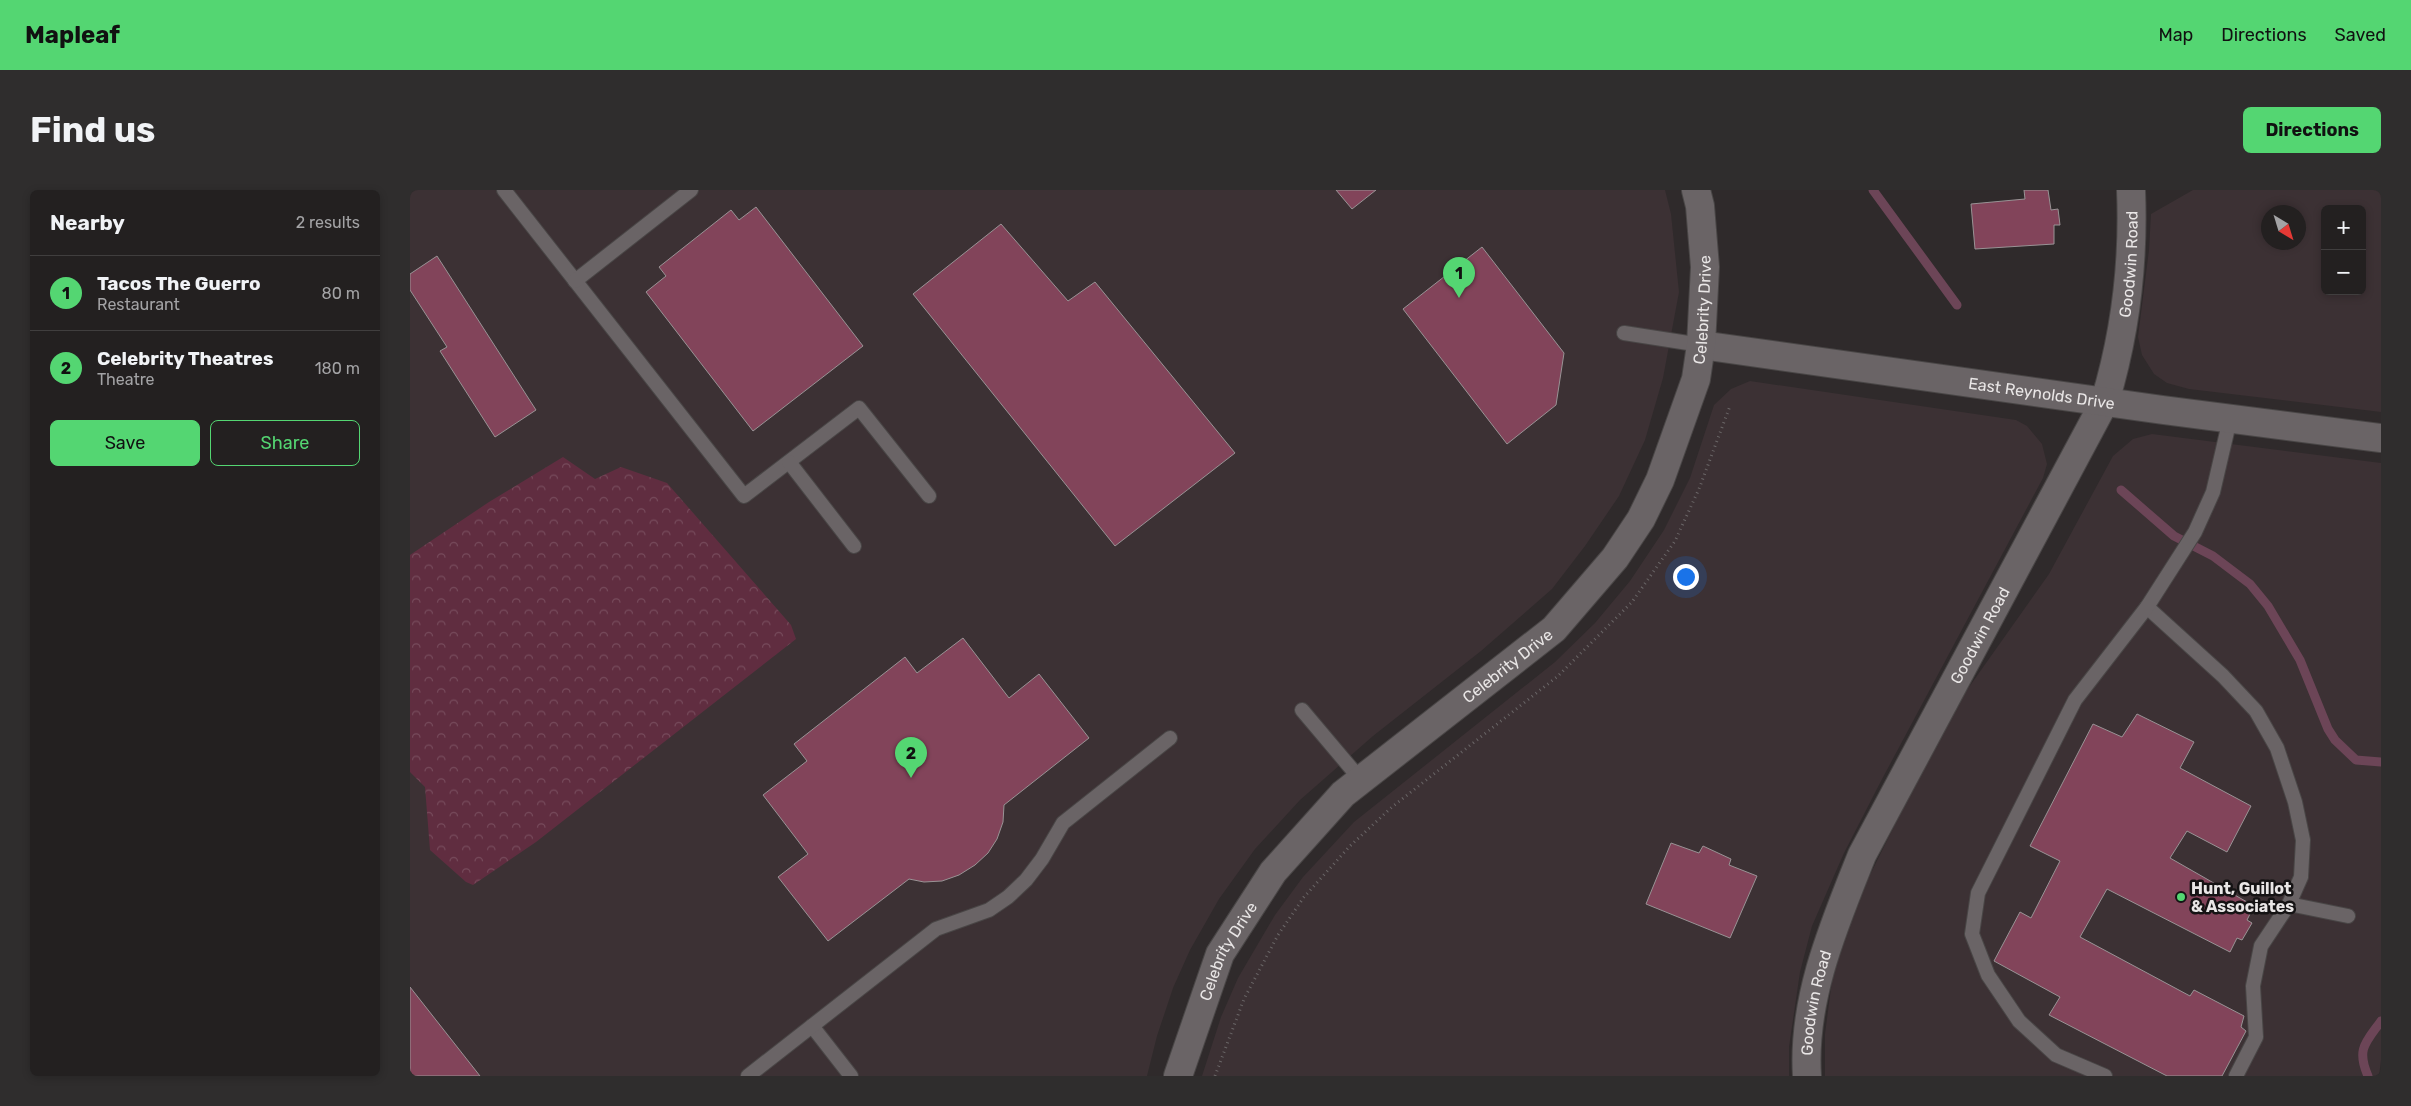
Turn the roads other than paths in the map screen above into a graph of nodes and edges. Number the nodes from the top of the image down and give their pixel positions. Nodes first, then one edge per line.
1 (504, 190) edge
2 (691, 190) edge
3 (1696, 190) edge
4 (2132, 190) edge
5 (575, 280) junction
6 (1624, 333) dead end
7 (1701, 346) junction
8 (2105, 401) junction
9 (2230, 419) junction
10 (2381, 438) edge
11 (789, 462) junction
12 (929, 496) dead end
13 (854, 546) dead end
14 (2148, 607) junction
15 (1302, 710) dead end
16 (1170, 738) dead end
17 (1361, 780) junction
18 (2289, 904) junction
19 (2348, 916) dead end
20 (812, 1026) junction
21 (748, 1076) edge
22 (850, 1076) edge
23 (1178, 1076) edge
24 (1807, 1076) edge
25 (2105, 1076) edge
26 (2236, 1076) edge

1 - 5 lane
2 - 5 lane
3 - 7 street, Celebrity Drive
4 - 8 street, Goodwin Road
5 - 11 lane
6 - 7 lane
7 - 8 street, East Reynolds Drive
7 - 17 street, Celebrity Drive
8 - 9 street, East Reynolds Drive
8 - 24 street, Goodwin Road
9 - 10 street, East Reynolds Drive
9 - 14 lane
11 - 12 lane
11 - 13 lane
14 - 18 lane
14 - 25 lane
15 - 17 lane
16 - 20 lane
17 - 23 street, Celebrity Drive
18 - 19 lane
18 - 26 lane
20 - 21 lane
20 - 22 lane

